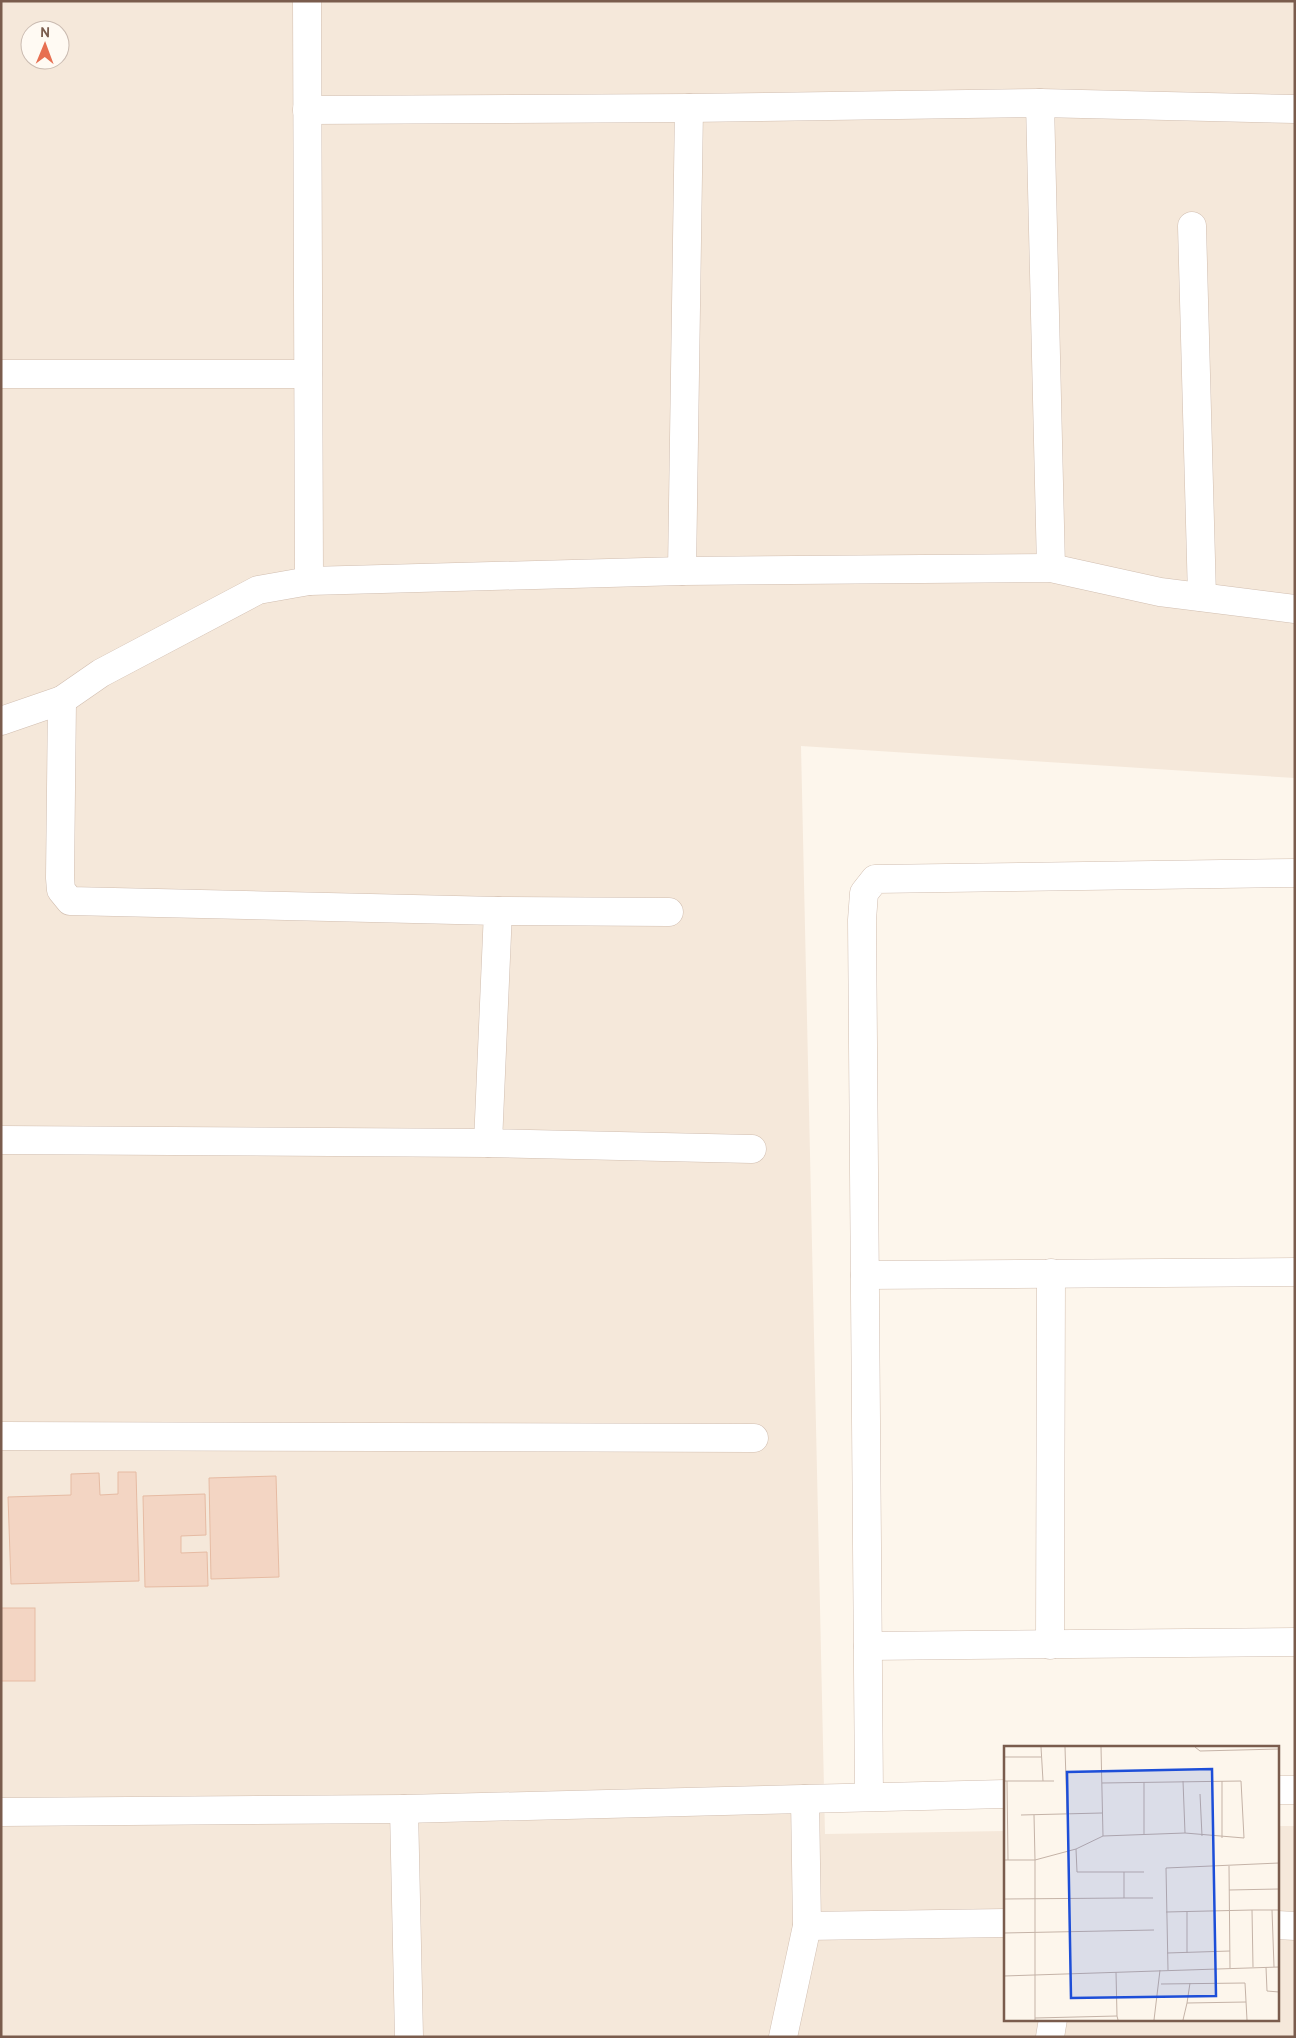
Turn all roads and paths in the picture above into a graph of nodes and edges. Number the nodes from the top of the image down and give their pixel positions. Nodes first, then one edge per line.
1 (307, 1) edge
2 (1040, 103) junction
3 (689, 108) junction
4 (1295, 109) edge
5 (307, 110) junction
6 (1192, 226) dead end
7 (1, 374) edge
8 (308, 374) junction
9 (1051, 568) junction
10 (682, 572) junction
11 (309, 581) junction
12 (1202, 597) junction
13 (1295, 609) edge
14 (62, 700) junction
15 (1, 721) edge
16 (1295, 873) edge
17 (498, 911) junction
18 (669, 912) dead end
19 (1, 1140) edge
20 (488, 1143) junction
21 (752, 1149) dead end
22 (1295, 1272) edge
23 (1051, 1273) junction
24 (864, 1274) junction
25 (1, 1436) edge
26 (754, 1438) dead end
27 (1295, 1642) edge
28 (1050, 1645) junction
29 (868, 1646) junction
30 (1278, 1790) edge
31 (1295, 1790) edge
32 (1004, 1794) edge
33 (869, 1796) junction
34 (805, 1799) junction
35 (404, 1809) junction
36 (1, 1812) edge
37 (1004, 1923) edge
38 (807, 1926) junction
39 (1278, 1926) edge
40 (1295, 1926) edge
41 (1053, 2020) edge
42 (409, 2037) edge
43 (783, 2037) edge
44 (1050, 2037) edge

1 - 5 street
2 - 3 street
2 - 4 street
2 - 9 street
3 - 5 street
3 - 10 street
5 - 8 street
6 - 12 street
7 - 8 street
8 - 11 street
9 - 10 street
9 - 12 street
10 - 11 street
11 - 14 street
12 - 13 street
14 - 15 street
14 - 17 street
16 - 24 street
17 - 18 street
17 - 20 street
19 - 20 street
20 - 21 street
22 - 23 street
23 - 24 street
23 - 28 street
24 - 29 street
25 - 26 street
27 - 28 street
28 - 29 street
29 - 33 street
30 - 31 street
32 - 33 street
33 - 34 street
34 - 35 street
34 - 38 street
35 - 36 street
35 - 42 street
37 - 38 street
38 - 43 street
39 - 40 street
41 - 44 street

